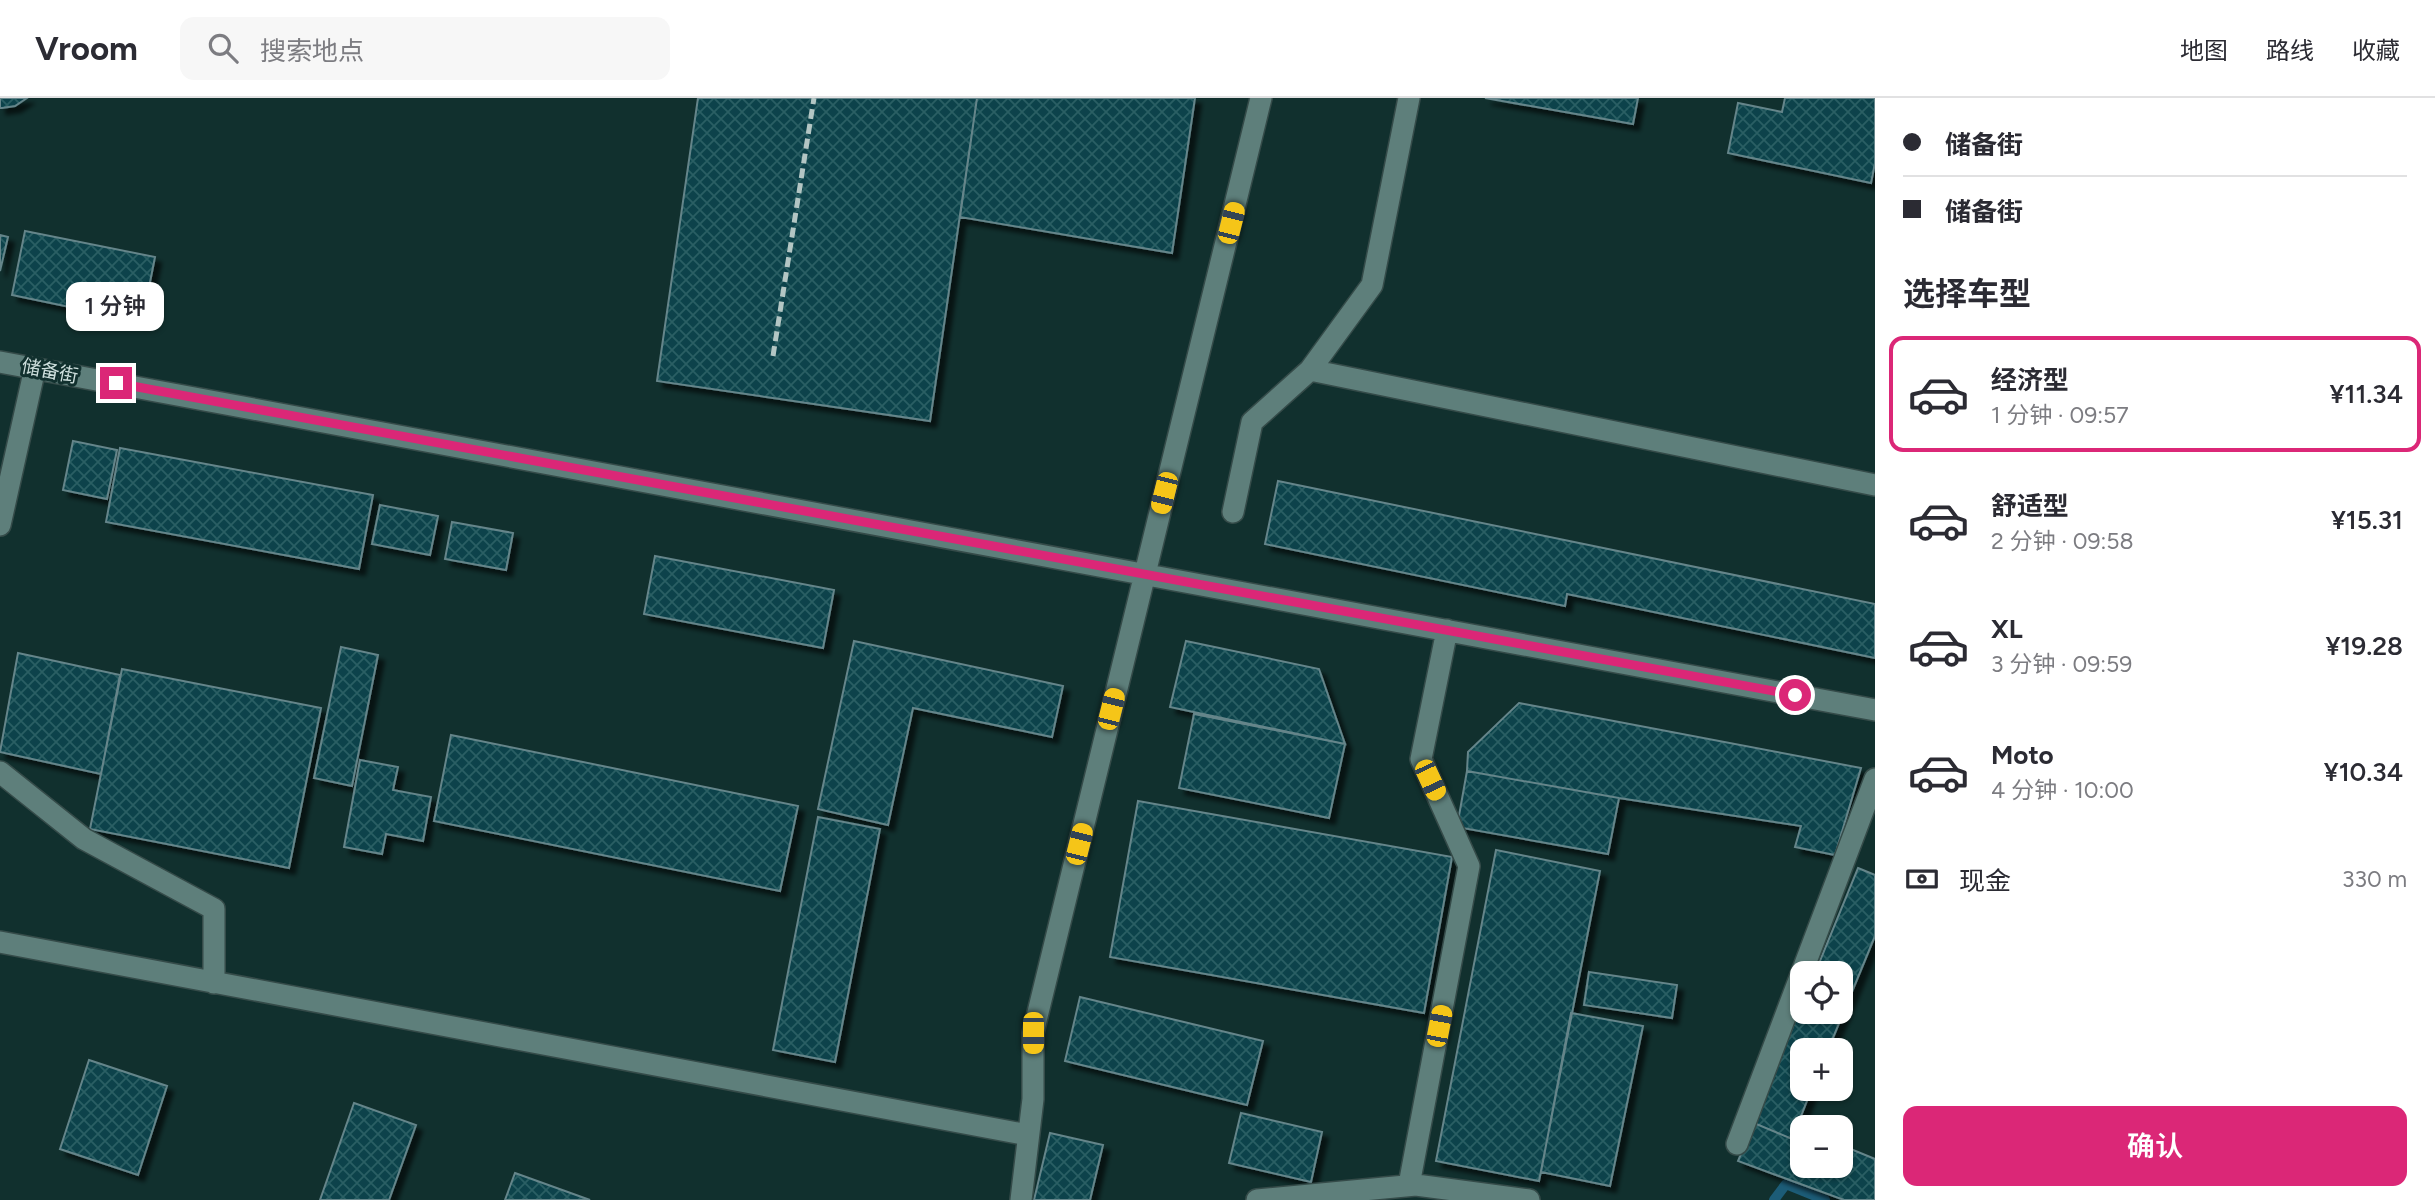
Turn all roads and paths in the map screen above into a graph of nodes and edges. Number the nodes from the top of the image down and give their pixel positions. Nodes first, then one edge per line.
1 (1261, 98) edge
2 (1409, 98) edge
3 (0, 362) edge
4 (35, 368) junction
5 (1310, 370) junction
6 (1875, 485) edge
7 (1233, 512) dead end
8 (0, 525) edge
9 (1144, 574) junction
10 (1447, 630) junction
11 (1875, 710) edge
12 (0, 772) edge
13 (1875, 779) edge
14 (0, 942) edge
15 (214, 983) junction
16 (1028, 1135) junction
17 (1737, 1144) dead end
18 (1409, 1185) junction
19 (1021, 1200) edge
20 (1256, 1200) edge
21 (1529, 1200) edge

1 - 9 street
2 - 5 street
3 - 4 street, 储备街
4 - 8 street
4 - 9 street, 储备街
5 - 6 street
5 - 7 street
9 - 10 street, 储备街
9 - 16 street
10 - 11 street, 储备街
10 - 18 street
12 - 15 street
13 - 17 street
14 - 15 street
15 - 16 street
16 - 19 street
18 - 20 street
18 - 21 street

